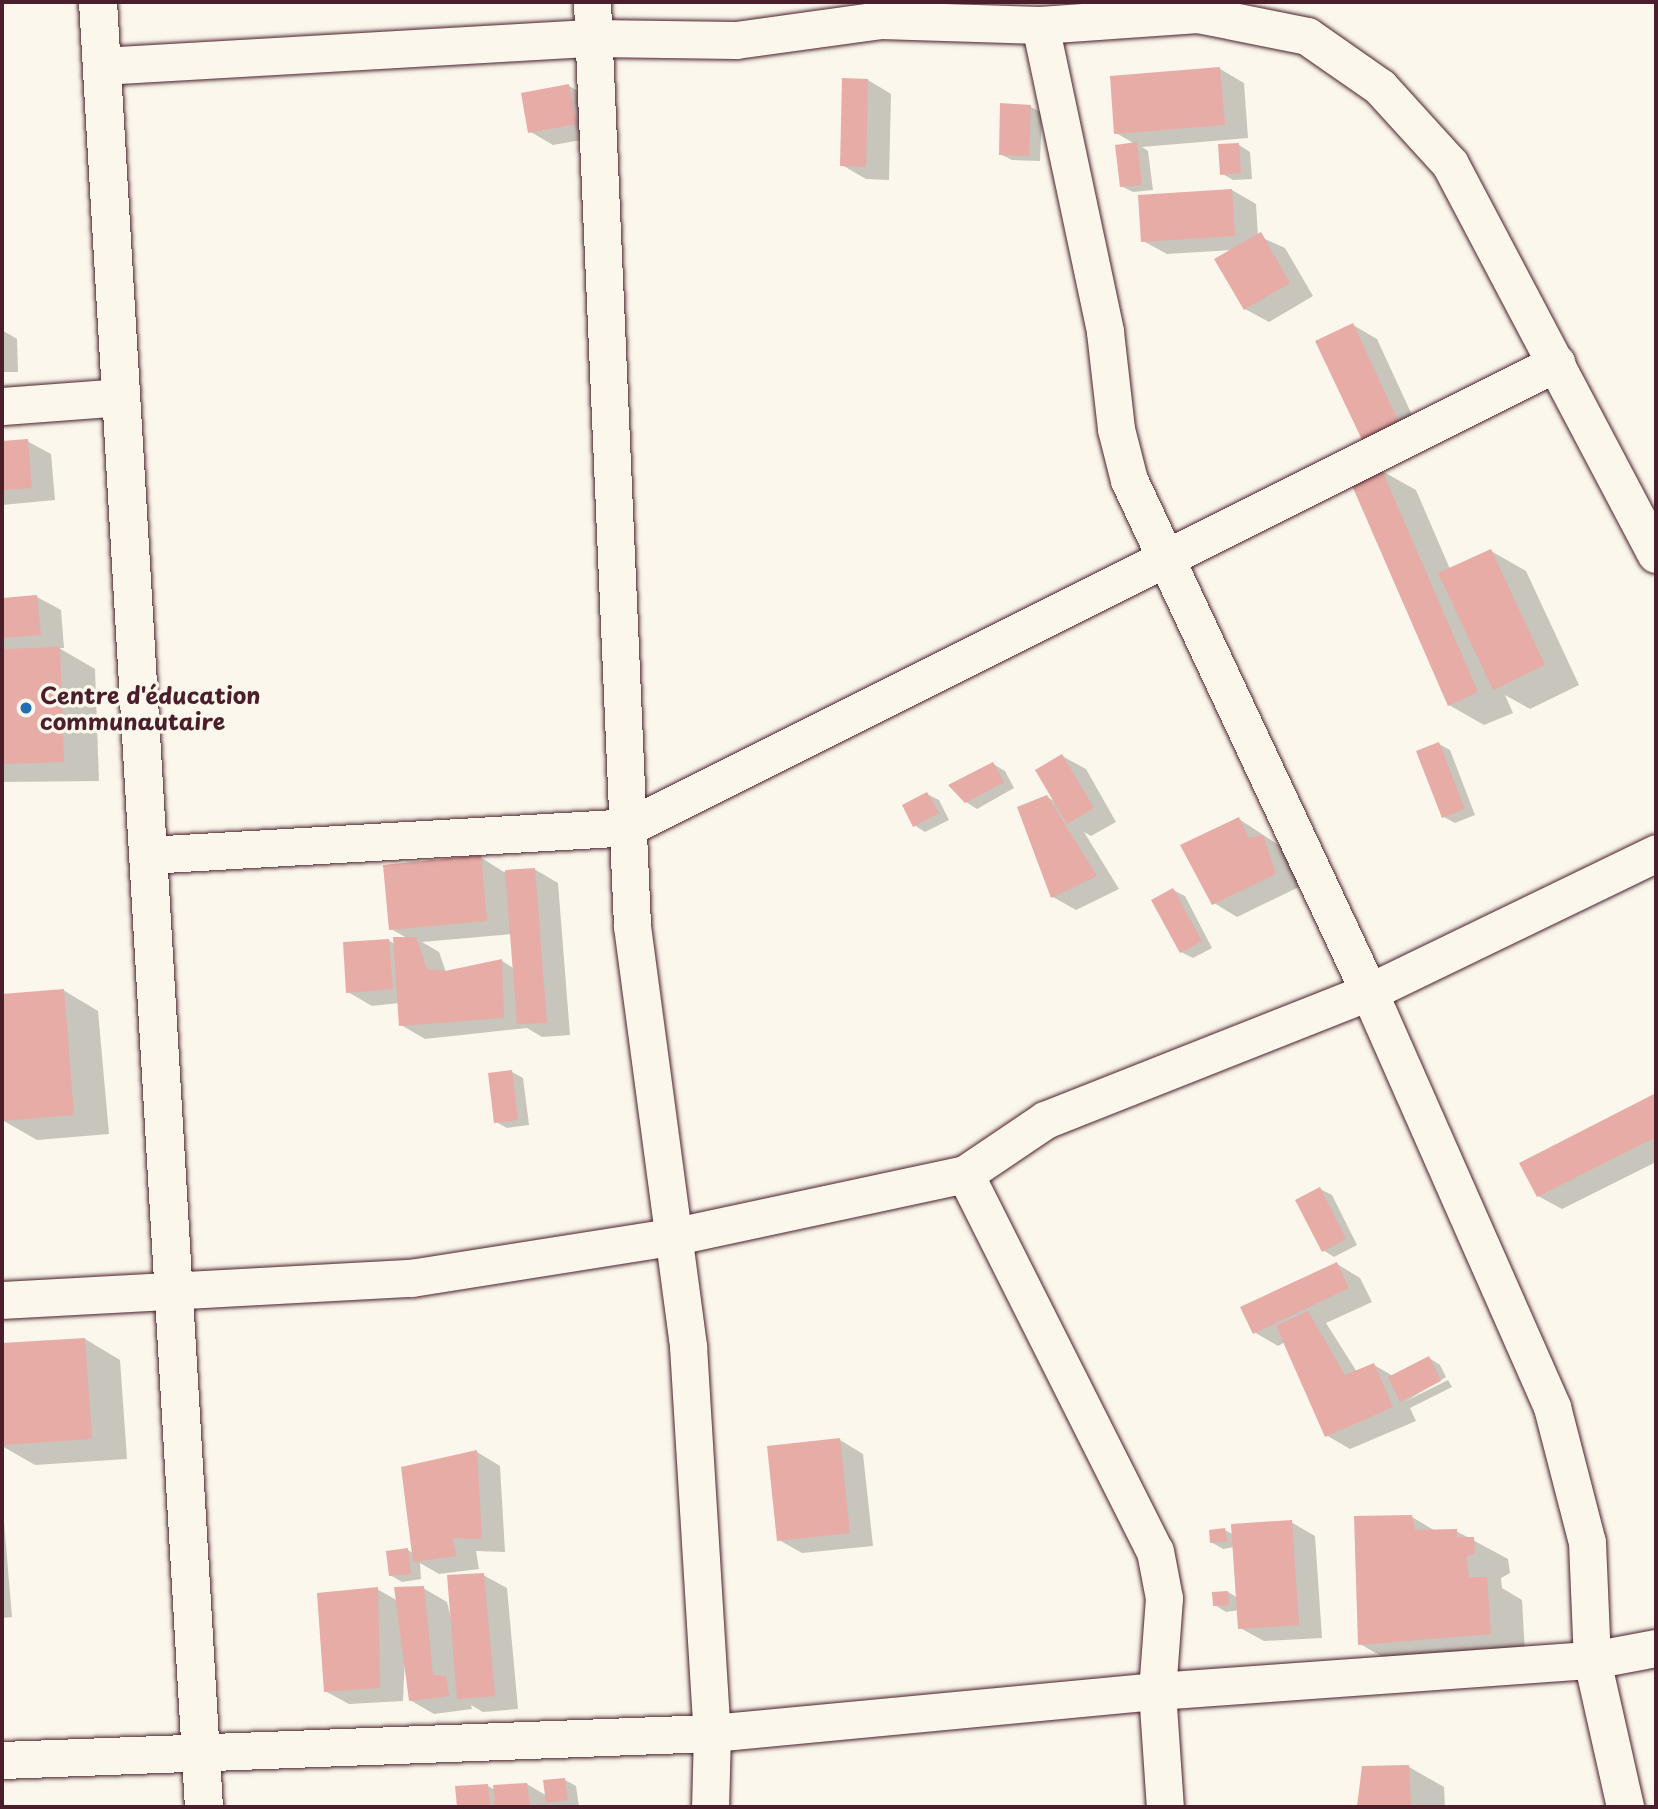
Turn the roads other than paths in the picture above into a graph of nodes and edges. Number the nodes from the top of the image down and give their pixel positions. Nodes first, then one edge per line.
1 (97, 2) edge
2 (592, 2) edge
3 (1040, 25) junction
4 (593, 38) junction
5 (102, 66) junction
6 (1556, 363) junction
7 (121, 397) junction
8 (2, 406) edge
9 (1656, 554) edge
10 (1163, 560) junction
11 (628, 827) junction
12 (1656, 853) edge
13 (147, 855) junction
14 (1369, 992) junction
15 (965, 1174) junction
16 (676, 1236) junction
17 (176, 1289) junction
18 (2, 1300) edge
19 (1656, 1648) edge
20 (1592, 1660) junction
21 (1157, 1691) junction
22 (712, 1733) junction
23 (204, 1754) junction
24 (2, 1760) edge
25 (204, 1807) edge
26 (710, 1807) edge
27 (1165, 1807) edge
28 (1625, 1807) edge

1 - 5 street
2 - 4 street
3 - 4 street
3 - 6 street
3 - 10 street
4 - 5 street
4 - 11 street
5 - 7 street
6 - 9 street
6 - 10 street
7 - 8 street
7 - 13 street
10 - 11 street
10 - 14 street
11 - 13 street
11 - 16 street
12 - 14 street
13 - 17 street
14 - 15 street
14 - 20 street
15 - 16 street
15 - 21 street
16 - 17 street
16 - 22 street
17 - 18 street
17 - 23 street
19 - 20 street
20 - 21 street
20 - 28 street
21 - 22 street
21 - 27 street
22 - 23 street
22 - 26 street
23 - 24 street
23 - 25 street

